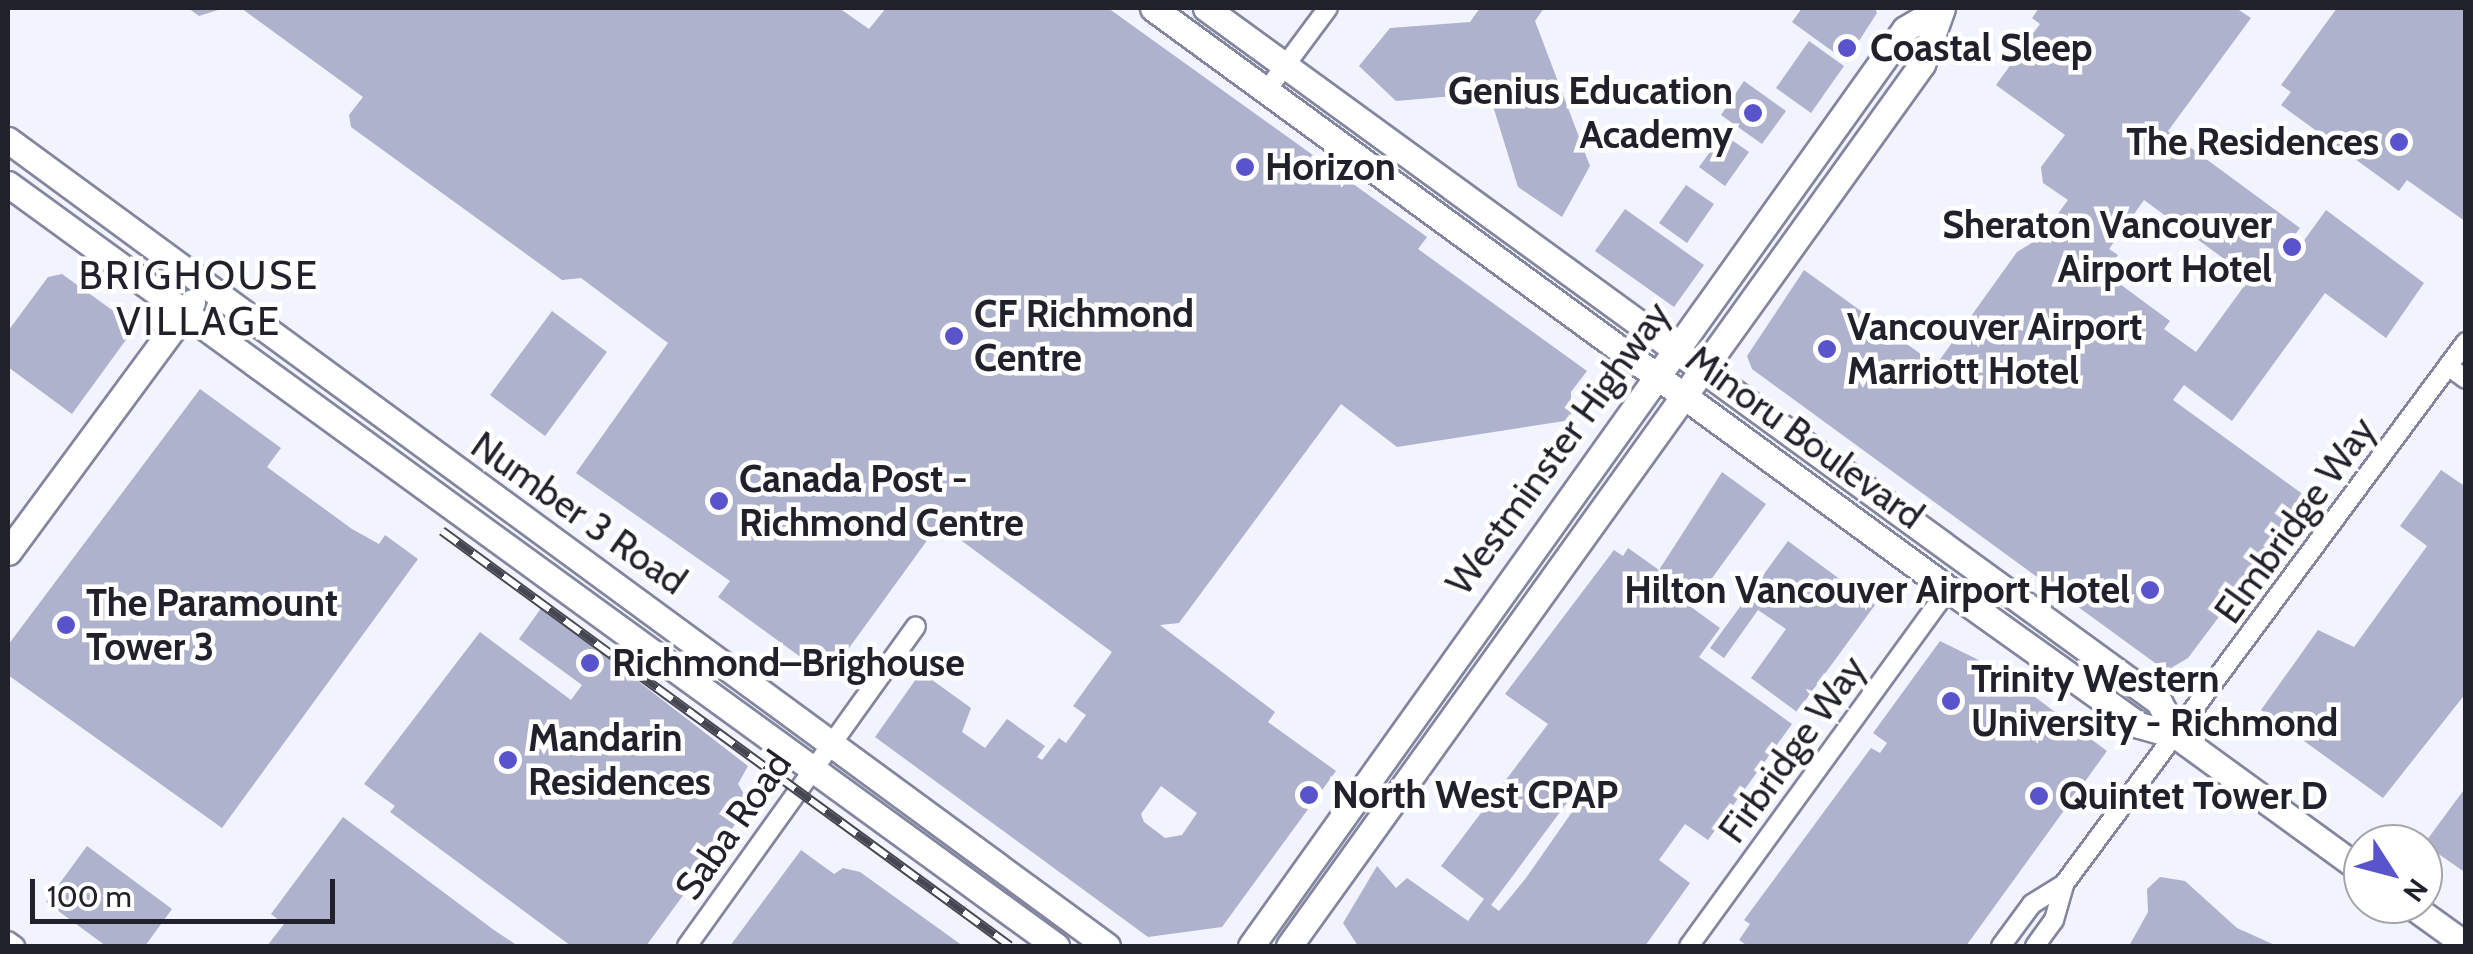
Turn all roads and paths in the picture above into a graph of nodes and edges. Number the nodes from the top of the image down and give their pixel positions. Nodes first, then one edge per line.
1 (1153, 8) edge
2 (1206, 8) edge
3 (1328, 8) edge
4 (1941, 8) edge
5 (1284, 67) junction
6 (1268, 90) junction
7 (8, 140) edge
8 (8, 184) edge
9 (204, 286) junction
10 (184, 314) junction
11 (2466, 342) edge
12 (1676, 349) junction
13 (2448, 366) junction
14 (1703, 369) junction
15 (1656, 374) junction
16 (2466, 378) edge
17 (1684, 395) junction
18 (8, 552) edge
19 (1948, 588) junction
20 (916, 626) dead end
21 (2177, 736) junction
22 (833, 742) junction
23 (814, 768) junction
24 (2343, 856) edge
25 (2064, 884) junction
26 (2438, 924) edge
27 (8, 941) edge
28 (2466, 944) edge
29 (15, 946) edge
30 (687, 946) edge
31 (1056, 946) edge
32 (1107, 946) edge
33 (1251, 946) edge
34 (1290, 946) edge
35 (1689, 946) edge
36 (2002, 946) edge
37 (2035, 946) edge

1 - 6 main road, Minoru Boulevard
2 - 5 main road, Minoru Boulevard
3 - 5 street
4 - 12 main road, Westminster Highway
4 - 14 main road, Westminster Highway
5 - 6 street
5 - 12 main road, Minoru Boulevard
6 - 15 main road, Minoru Boulevard
7 - 9 main road, Number 3 Road
8 - 10 main road, Number 3 Road
9 - 10 main road
9 - 22 main road, Number 3 Road
10 - 18 main road
10 - 23 main road, Number 3 Road
11 - 13 street, Elmbridge Way
12 - 14 main road, Minoru Boulevard
12 - 15 main road, Westminster Highway
13 - 16 street
13 - 21 street, Elmbridge Way
14 - 17 main road, Westminster Highway
14 - 21 main road, Minoru Boulevard
15 - 17 main road, Minoru Boulevard
15 - 33 main road, Westminster Highway
17 - 19 main road, Minoru Boulevard
17 - 34 main road, Westminster Highway
19 - 21 main road, Minoru Boulevard
19 - 35 street, Firbridge Way
20 - 22 street, Saba Road
21 - 24 main road, Minoru Boulevard
21 - 25 street, Elmbridge Way
22 - 23 street, Saba Road
22 - 32 main road, Number 3 Road
23 - 30 street, Saba Road
23 - 31 main road, Number 3 Road
25 - 36 street
25 - 37 street
26 - 28 main road
27 - 29 street

